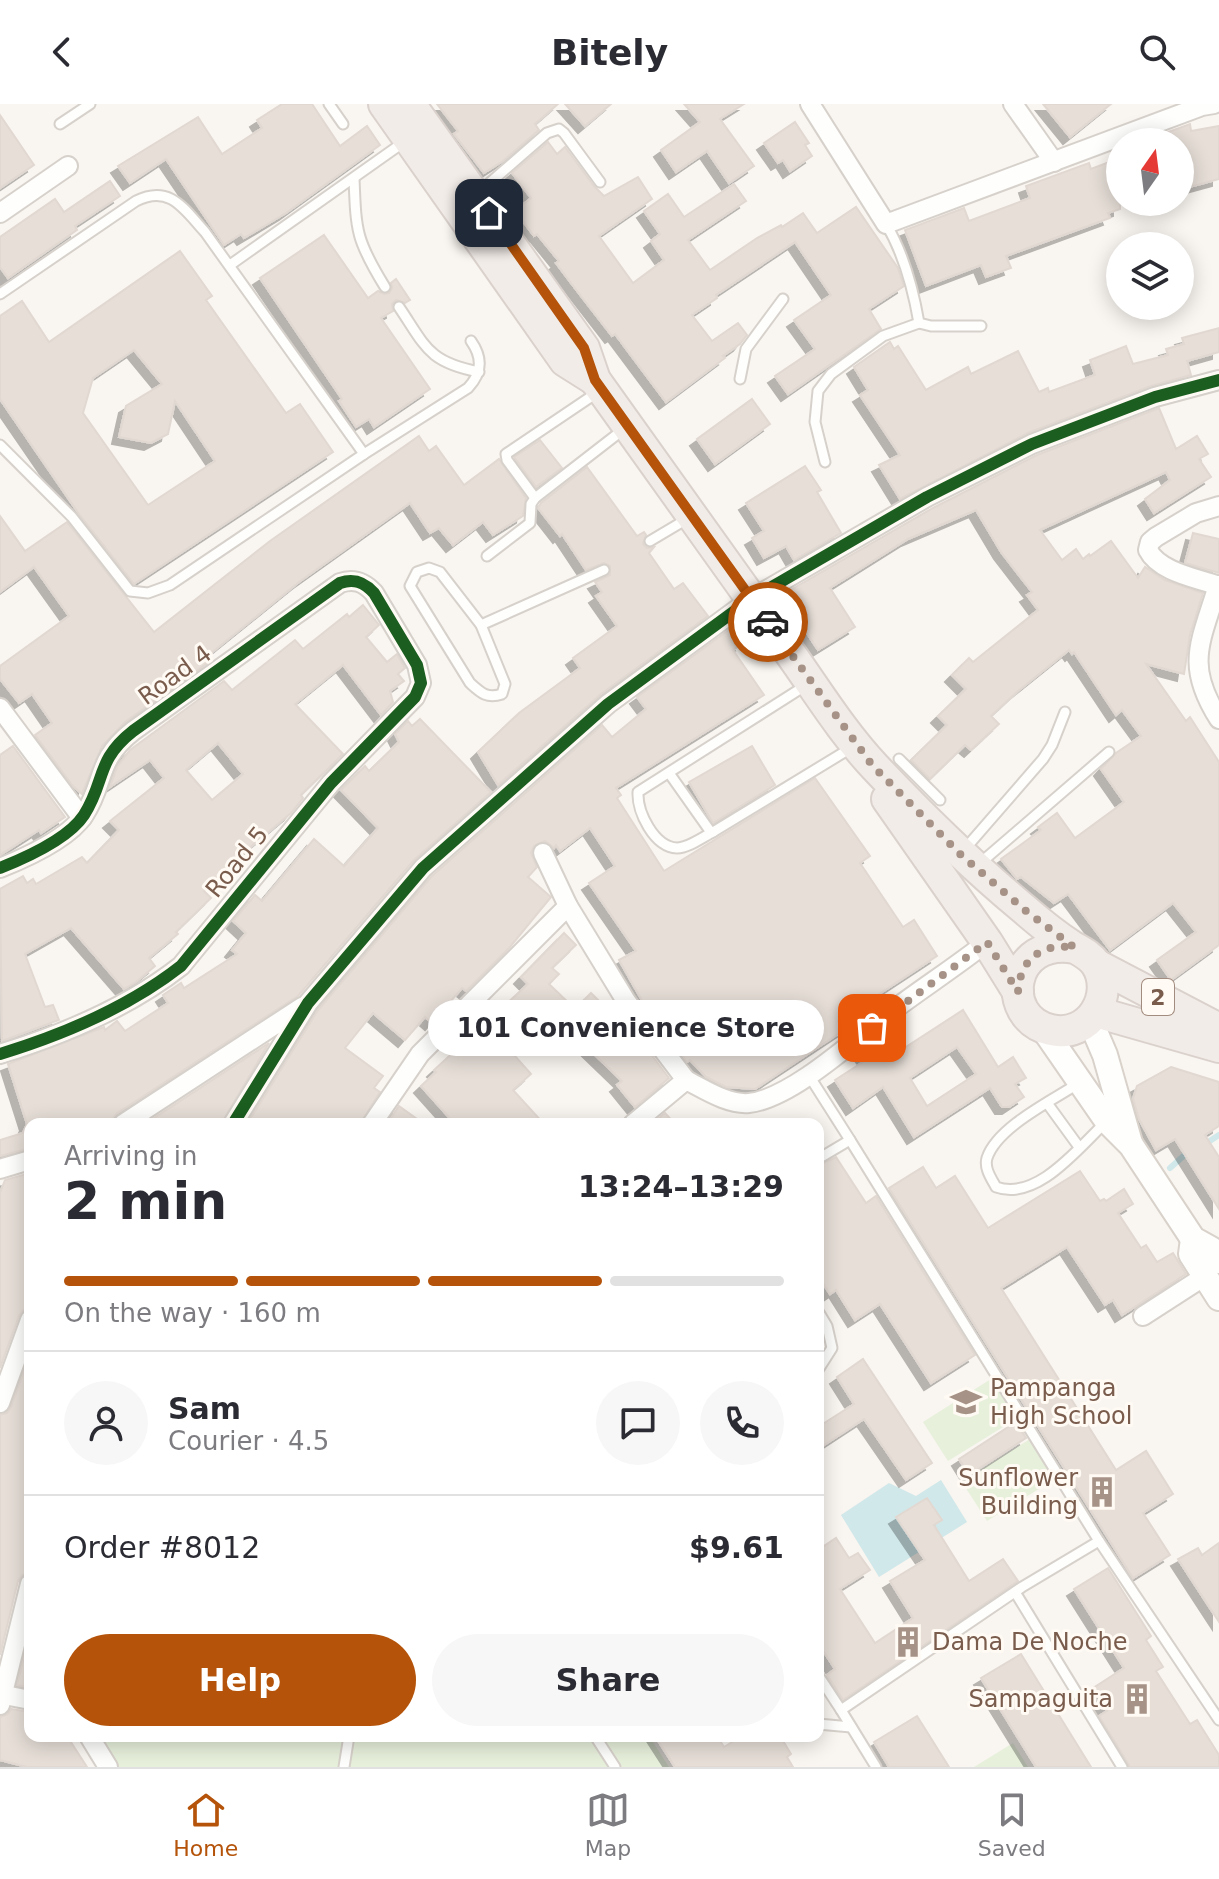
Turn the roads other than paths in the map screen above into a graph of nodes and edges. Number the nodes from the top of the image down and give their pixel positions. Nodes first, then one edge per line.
1 (90, 104) edge
2 (329, 104) edge
3 (384, 104) edge
4 (810, 104) edge
5 (1013, 104) edge
6 (1205, 105) edge
7 (415, 123) edge
8 (60, 124) dead end
9 (343, 124) dead end
10 (1054, 162) junction
11 (68, 166) dead end
12 (354, 178) junction
13 (600, 182) dead end
14 (476, 195) junction
15 (0, 213) edge
16 (886, 224) junction
17 (230, 265) junction
18 (385, 287) dead end
19 (0, 294) edge
20 (783, 299) dead end
21 (399, 307) dead end
22 (919, 323) junction
23 (981, 326) dead end
24 (471, 341) dead end
25 (479, 372) junction
26 (740, 379) dead end
27 (1219, 380) edge
28 (598, 385) junction
29 (628, 426) junction
30 (0, 445) edge
31 (364, 454) junction
32 (825, 462) dead end
33 (535, 498) junction
34 (1219, 506) edge
35 (693, 515) junction
36 (650, 541) dead end
37 (487, 556) dead end
38 (604, 570) dead end
39 (1218, 586) edge
40 (751, 599) junction
41 (481, 625) junction
42 (395, 627) joint
43 (811, 683) junction
44 (0, 708) edge
45 (1065, 712) dead end
46 (1219, 719) edge
47 (1109, 752) dead end
48 (876, 756) junction
49 (669, 773) junction
50 (940, 800) dead end
51 (82, 818) junction
52 (713, 832) junction
53 (543, 853) dead end
54 (968, 861) junction
55 (0, 868) edge
56 (568, 906) junction
57 (987, 942) junction
58 (1086, 956) junction
59 (1018, 992) junction
60 (308, 1003) junction
61 (1093, 1016) junction
62 (1042, 1027) junction
63 (1219, 1029) edge
64 (1219, 1047) edge
65 (0, 1054) edge
66 (808, 1074) junction
67 (686, 1080) junction
68 (1079, 1083) junction
69 (1047, 1103) junction
70 (132, 1118) edge
71 (237, 1118) edge
72 (376, 1118) edge
73 (640, 1118) edge
74 (1107, 1121) junction
75 (850, 1140) junction
76 (1131, 1145) junction
77 (1079, 1147) junction
78 (824, 1155) edge
79 (24, 1162) edge
80 (0, 1169) edge
81 (1212, 1268) edge
82 (1219, 1298) edge
83 (1143, 1316) dead end
84 (824, 1321) edge
85 (24, 1337) edge
86 (824, 1361) edge
87 (0, 1403) edge
88 (1099, 1541) junction
89 (1015, 1592) junction
90 (24, 1608) edge
91 (824, 1684) edge
92 (1, 1698) edge
93 (24, 1700) edge
94 (841, 1710) junction
95 (1219, 1720) edge
96 (824, 1725) edge
97 (851, 1727) junction
98 (93, 1742) edge
99 (348, 1742) edge
100 (599, 1742) edge
101 (108, 1767) edge
102 (344, 1767) edge
103 (615, 1767) edge
104 (876, 1767) edge
105 (1122, 1767) edge

1 - 8 lane
2 - 9 lane
3 - 7 highway, 2
4 - 16 street
5 - 10 street
6 - 10 street
7 - 12 lane
7 - 14 highway, 2
7 - 28 highway, 2
10 - 16 street
11 - 15 street
12 - 17 lane
12 - 18 lane
13 - 14 lane
14 - 28 highway, 2
16 - 22 lane
17 - 19 lane
17 - 31 lane
20 - 26 lane
21 - 25 lane
22 - 23 lane
22 - 32 lane
24 - 25 lane
25 - 31 lane
27 - 40 street
28 - 29 highway, 2
28 - 33 lane
29 - 33 lane
29 - 35 highway, 2
30 - 31 lane
33 - 37 lane
34 - 39 street
35 - 36 lane
35 - 40 highway, 2
38 - 41 lane
39 - 46 street
40 - 43 highway, 2
40 - 60 street
41 - 41 lane
42 - 51 street, Road 4
42 - 65 street, Road 5
43 - 48 highway, 2
43 - 49 lane
44 - 51 street
45 - 54 lane
47 - 54 lane
48 - 50 lane
48 - 52 lane
48 - 54 highway, 2
48 - 57 highway, 2
49 - 52 lane
49 - 52 lane
51 - 55 street
53 - 56 street
54 - 58 highway, 2
56 - 67 street
56 - 72 street
57 - 59 highway, 2
57 - 66 street
58 - 59 highway
58 - 61 highway
58 - 63 highway, 2
59 - 62 highway, 2
60 - 70 street
60 - 71 street
61 - 62 highway, 2
61 - 64 highway, 2
61 - 76 main road
62 - 68 main road
66 - 67 street
66 - 75 lane
67 - 73 street
68 - 69 lane
68 - 74 main road
69 - 77 lane
69 - 77 lane
74 - 76 main road
74 - 77 lane
75 - 78 lane
75 - 88 lane
76 - 81 main road
79 - 80 street
81 - 82 main road
81 - 83 street
84 - 86 lane
85 - 87 street
88 - 89 lane
88 - 95 lane
89 - 94 lane
89 - 105 lane
90 - 92 street
91 - 94 lane
92 - 93 street
94 - 97 lane
96 - 97 lane
97 - 104 lane
98 - 101 street
99 - 102 lane
100 - 103 lane

